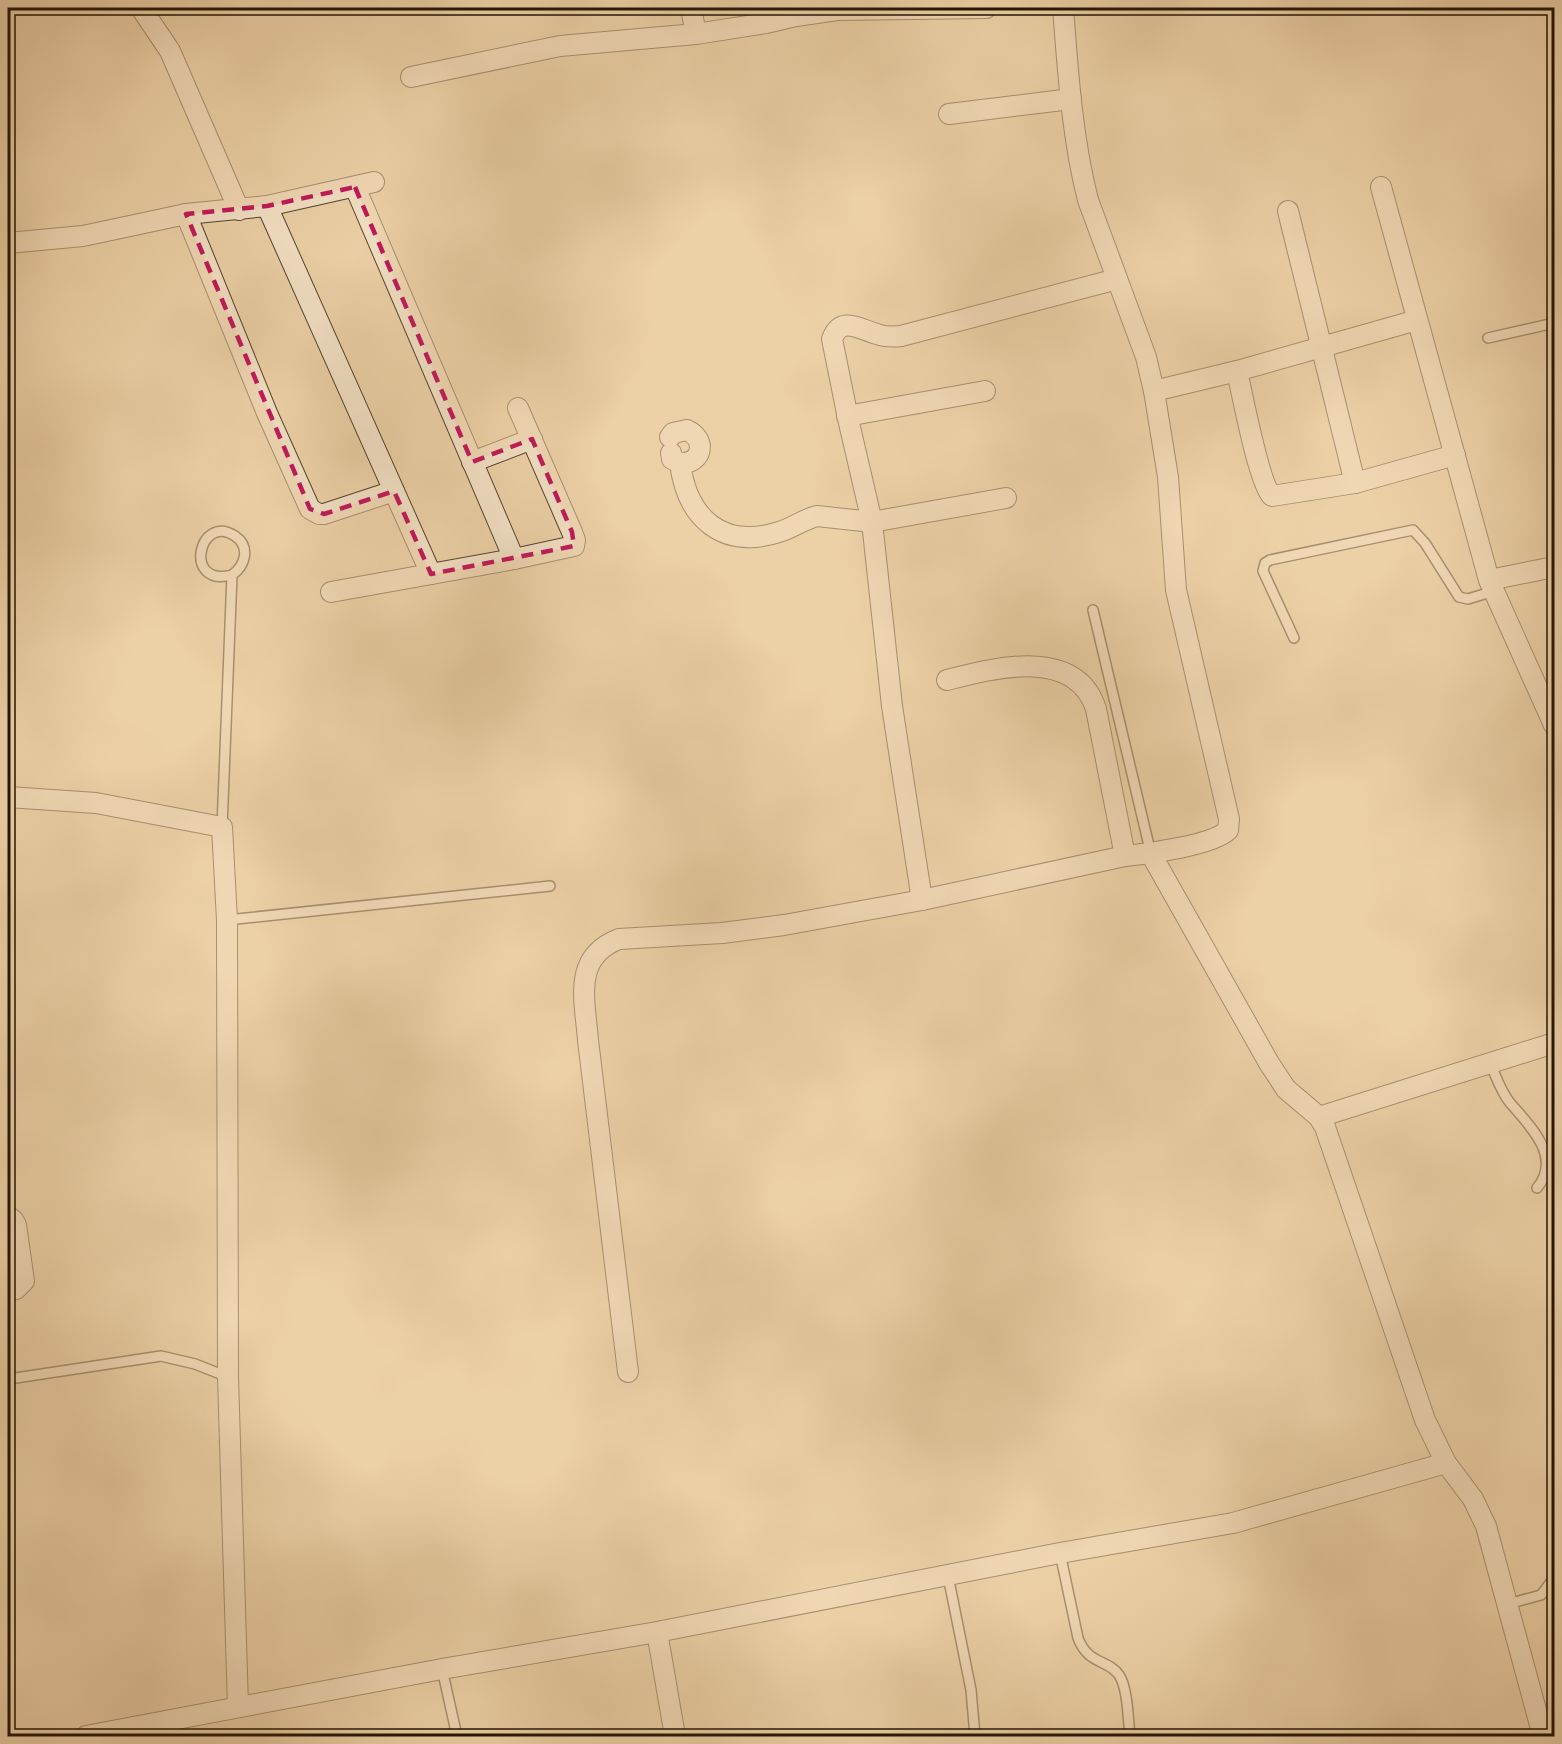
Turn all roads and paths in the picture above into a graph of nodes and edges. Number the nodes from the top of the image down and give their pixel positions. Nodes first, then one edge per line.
1 (141, 8) edge
2 (691, 8) edge
3 (986, 8) edge
4 (1063, 8) edge
5 (696, 34) junction
6 (411, 77) dead end
7 (1071, 99) junction
8 (949, 114) dead end
9 (374, 183) dead end
10 (355, 187) junction
11 (1381, 187) dead end
12 (267, 206) junction
13 (239, 210) junction
14 (1288, 211) dead end
15 (186, 214) junction
16 (8, 243) edge
17 (1118, 279) junction
18 (1418, 320) junction
19 (1554, 323) edge
20 (1488, 338) dead end
21 (1320, 347) junction
22 (1237, 371) junction
23 (1154, 391) junction
24 (985, 392) dead end
25 (518, 408) dead end
26 (847, 416) junction
27 (532, 439) junction
28 (673, 451) dead end
29 (1455, 455) junction
30 (472, 462) junction
31 (1355, 483) junction
32 (394, 492) junction
33 (1006, 498) dead end
34 (872, 522) junction
35 (514, 559) junction
36 (1554, 567) edge
37 (431, 574) junction
38 (232, 575) junction
39 (1492, 585) junction
40 (331, 592) dead end
41 (1093, 610) dead end
42 (1294, 638) dead end
43 (947, 680) dead end
44 (1554, 725) edge
45 (8, 797) edge
46 (222, 827) junction
47 (1151, 854) junction
48 (1125, 856) junction
49 (550, 886) dead end
50 (922, 900) junction
51 (227, 920) junction
52 (1554, 1043) edge
53 (1490, 1063) junction
54 (1319, 1117) junction
55 (1537, 1188) dead end
56 (8, 1216) edge
57 (8, 1290) edge
58 (628, 1372) dead end
59 (228, 1377) junction
60 (9, 1379) edge
61 (1446, 1463) junction
62 (1060, 1554) junction
63 (948, 1576) junction
64 (1554, 1578) edge
65 (1508, 1604) junction
66 (657, 1632) junction
67 (442, 1669) junction
68 (238, 1707) junction
69 (86, 1737) edge
70 (458, 1737) edge
71 (675, 1737) edge
72 (975, 1737) edge
73 (1130, 1737) edge
74 (1543, 1737) edge

1 - 13 street
2 - 5 street
3 - 5 street
4 - 7 street
5 - 6 street
7 - 8 street
7 - 17 street
9 - 10 street
10 - 12 street
10 - 30 street
11 - 18 street
12 - 13 street
12 - 32 street
13 - 15 street
14 - 21 street
15 - 16 street
15 - 32 street
17 - 23 street
17 - 26 street
18 - 21 street
18 - 29 street
19 - 20 lane
21 - 22 street
21 - 31 street
22 - 23 street
22 - 31 street
23 - 47 street
24 - 26 street
25 - 27 street
26 - 34 street
27 - 30 street
27 - 35 street
28 - 34 street
29 - 31 street
29 - 39 street
30 - 35 street
32 - 37 street
33 - 34 street
34 - 50 street
35 - 37 street
36 - 39 street
37 - 40 street
38 - 38 lane
38 - 46 lane
39 - 42 lane
39 - 44 street
41 - 47 lane
43 - 48 street
45 - 46 street
46 - 51 street
47 - 48 street
47 - 54 street
48 - 50 street
49 - 51 lane
50 - 58 street
51 - 59 street
52 - 53 street
53 - 54 street
53 - 55 lane
54 - 61 street
56 - 57 street
59 - 60 lane
59 - 68 street
61 - 62 street
61 - 65 street
62 - 63 street
62 - 73 lane
63 - 66 street
63 - 72 lane
64 - 65 lane
65 - 74 street
66 - 67 street
66 - 71 street
67 - 68 street
67 - 70 lane
68 - 69 street

